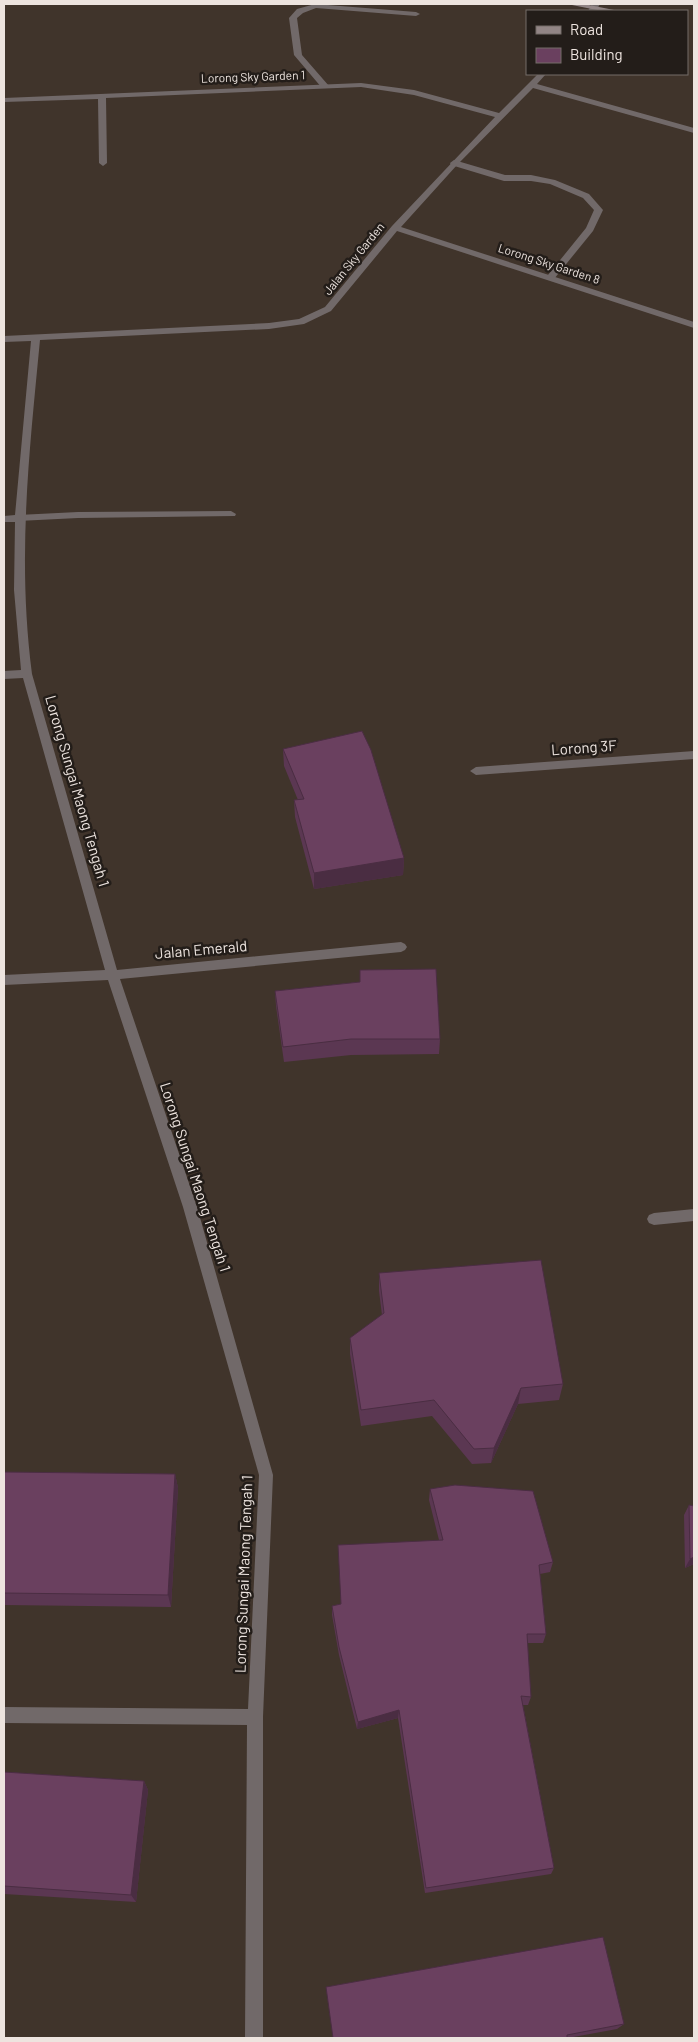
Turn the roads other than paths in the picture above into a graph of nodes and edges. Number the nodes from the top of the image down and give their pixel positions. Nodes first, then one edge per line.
1 (571, 4) edge
2 (594, 8) edge
3 (608, 10) edge
4 (416, 14) dead end
5 (541, 75) edge
6 (324, 86) junction
7 (531, 86) junction
8 (102, 96) junction
9 (4, 100) edge
10 (500, 116) junction
11 (694, 131) edge
12 (103, 163) dead end
13 (454, 163) junction
14 (395, 228) junction
15 (551, 277) junction
16 (694, 325) edge
17 (36, 338) junction
18 (4, 339) edge
19 (231, 514) dead end
20 (18, 518) junction
21 (4, 519) edge
22 (26, 674) junction
23 (4, 676) edge
24 (694, 755) edge
25 (476, 771) dead end
26 (401, 947) dead end
27 (112, 975) junction
28 (4, 980) edge
29 (694, 1215) edge
30 (654, 1219) dead end
31 (4, 1715) edge
32 (254, 1717) junction
33 (254, 2038) edge

1 - 2 main road
2 - 3 main road
4 - 6 street
5 - 7 street, Jalan Sky Garden
6 - 8 street, Lorong Sky Garden 1
6 - 10 street, Lorong Sky Garden 1
7 - 10 street, Jalan Sky Garden
7 - 11 street
8 - 9 street, Lorong Sky Garden 1
8 - 12 street
10 - 13 street, Jalan Sky Garden
13 - 14 street, Jalan Sky Garden
13 - 15 street
14 - 15 street, Lorong Sky Garden 8
14 - 17 street, Jalan Sky Garden
15 - 16 street, Lorong Sky Garden 8
17 - 18 street, Jalan Sky Garden
17 - 20 street, Lorong Sungai Maong Tengah 1
19 - 20 street
20 - 21 street
20 - 22 street, Lorong Sungai Maong Tengah 1
22 - 23 street
22 - 27 street, Lorong Sungai Maong Tengah 1
24 - 25 street, Lorong 3F
26 - 27 street, Jalan Emerald
27 - 28 street, Jalan Emerald
27 - 32 street, Lorong Sungai Maong Tengah 1
29 - 30 street
31 - 32 street
32 - 33 street, Lorong Sungai Maong Tengah 1

